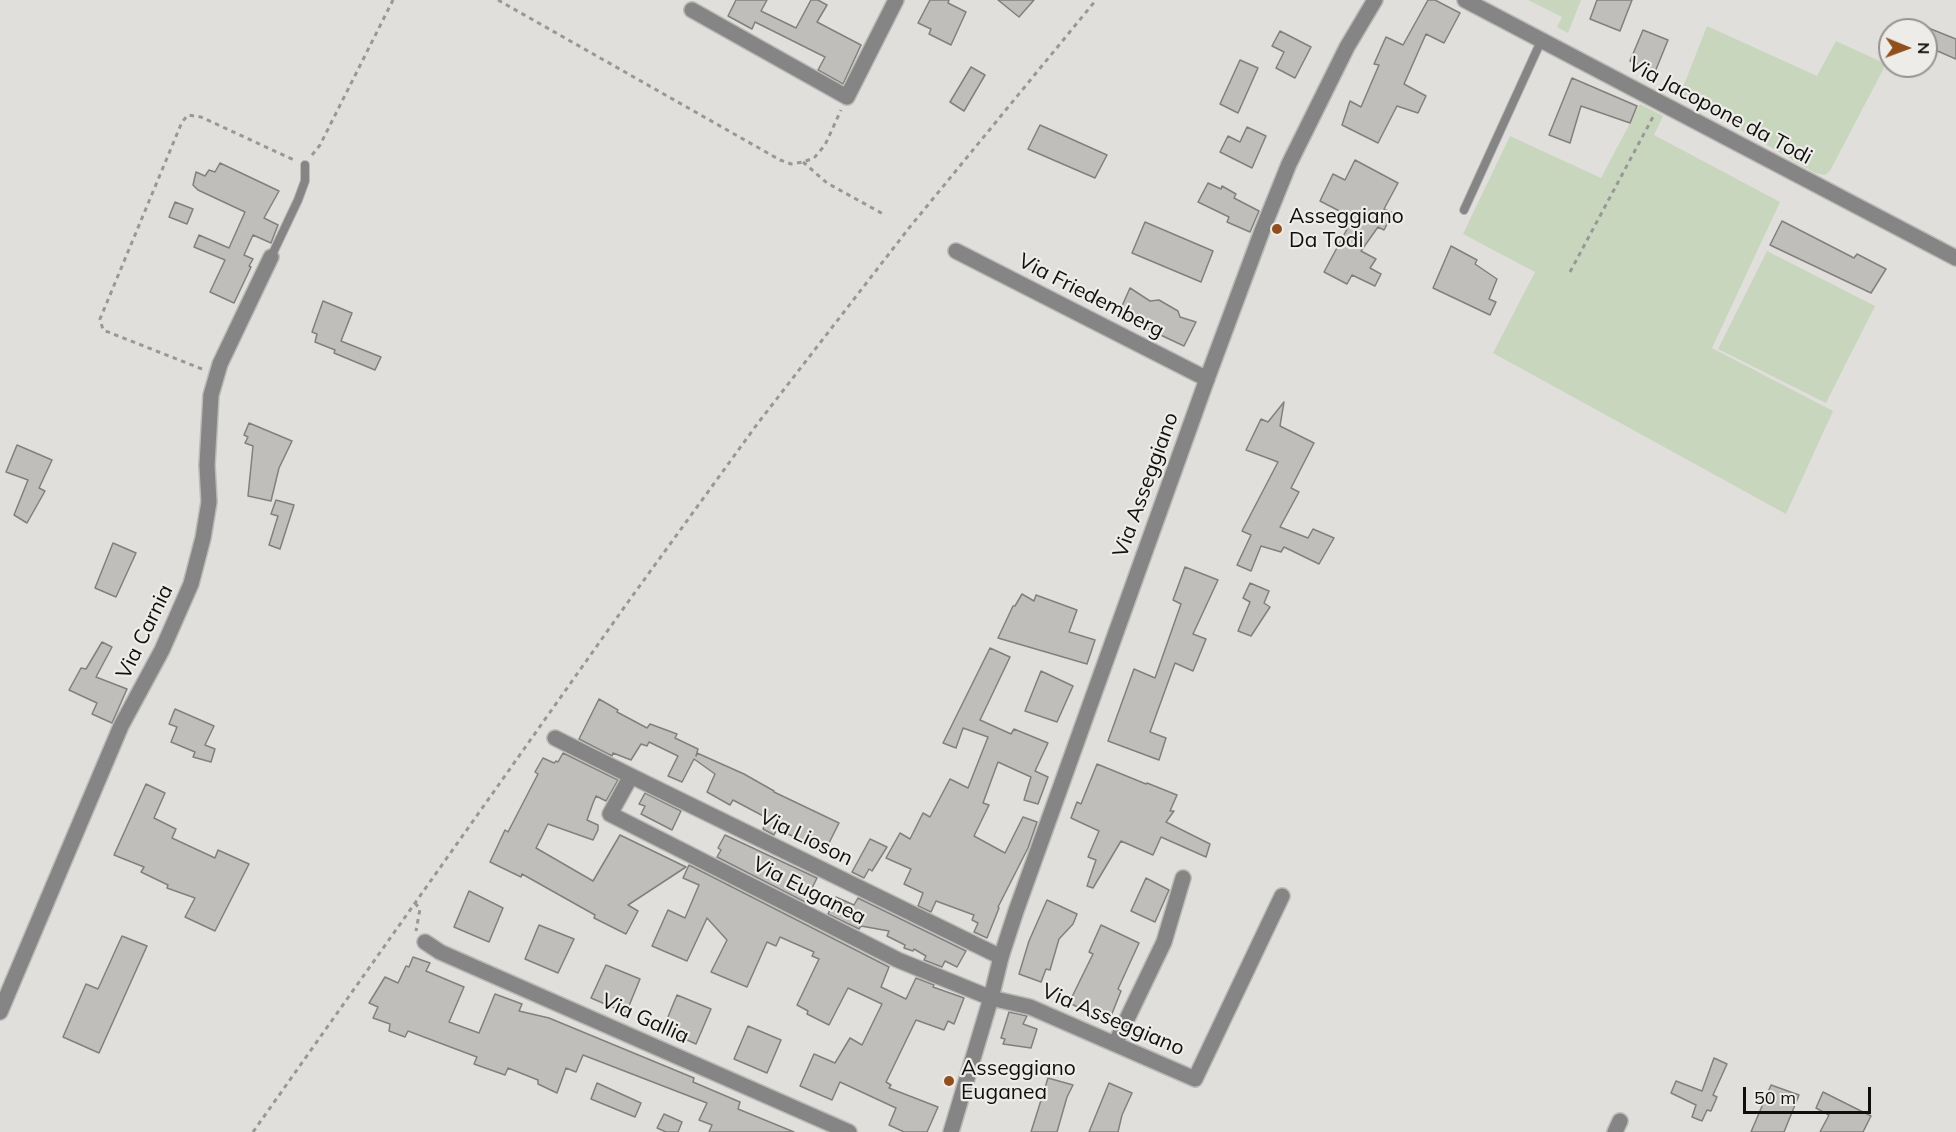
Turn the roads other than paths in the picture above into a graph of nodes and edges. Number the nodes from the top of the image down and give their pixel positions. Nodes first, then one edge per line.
1 (896, 0) edge
2 (1375, 0) edge
3 (1465, 0) edge
4 (692, 10) dead end
5 (1542, 39) junction
6 (305, 165) road end
7 (1464, 210) dead end
8 (956, 251) dead end
9 (271, 257) joint
10 (1956, 258) edge
11 (1207, 379) junction
12 (555, 738) dead end
13 (631, 776) junction
14 (1183, 878) dead end
15 (1282, 896) dead end
16 (426, 942) road end
17 (1001, 957) junction
18 (992, 998) junction
19 (0, 1012) edge
20 (1115, 1044) junction
21 (849, 1132) edge
22 (951, 1132) edge

1 - 4 street
2 - 11 street, Via Asseggiano
3 - 5 street, Via Jacopone da Todi
5 - 7 lane
5 - 10 street, Via Jacopone da Todi
6 - 9 lane
8 - 11 street, Via Friedemberg
9 - 19 street, Via Carnia
11 - 17 street, Via Asseggiano
12 - 13 street, Via Lioson
13 - 17 street, Via Lioson
13 - 18 street, Via Euganea
14 - 20 street
15 - 20 street, Via Asseggiano
16 - 21 street, Via Gallia
17 - 18 street, Via Asseggiano
18 - 20 street, Via Asseggiano
18 - 22 street, Via Asseggiano

